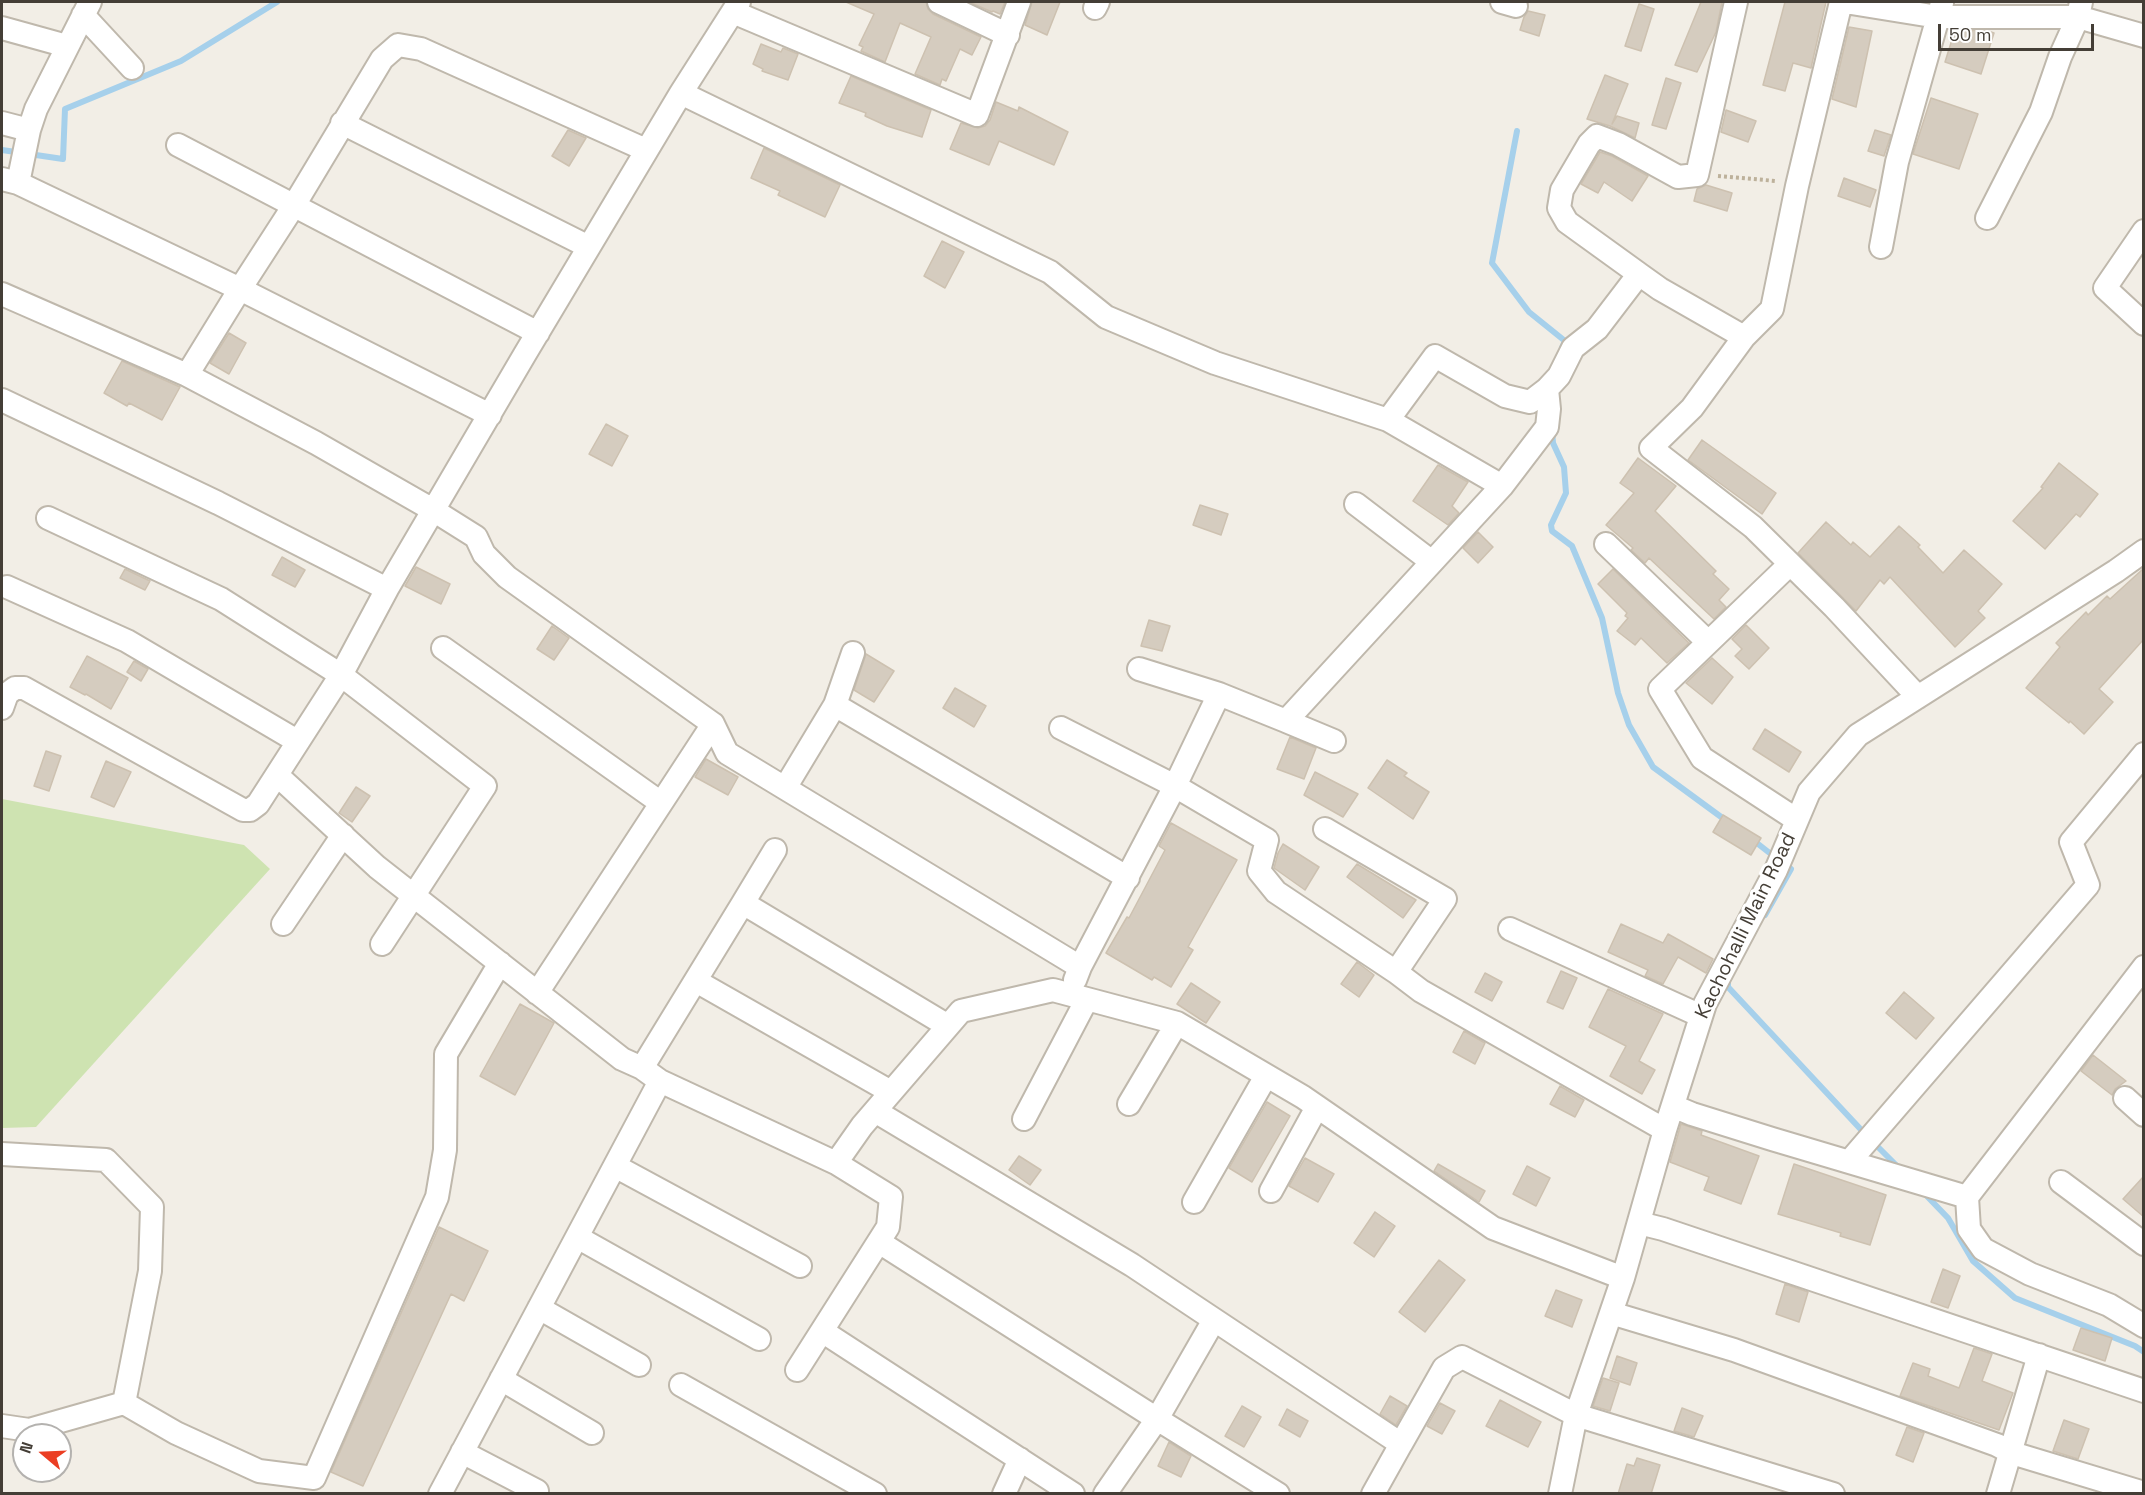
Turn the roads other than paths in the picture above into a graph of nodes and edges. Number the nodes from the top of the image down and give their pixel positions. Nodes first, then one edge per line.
1 (939, 2) edge
2 (1019, 2) edge
3 (1736, 2) edge
4 (1841, 2) edge
5 (1845, 2) edge
6 (736, 7) edge
7 (86, 8) edge
8 (1940, 9) edge
9 (2080, 9) edge
10 (2, 28) edge
11 (1008, 35) junction
12 (2144, 36) edge
13 (68, 46) junction
14 (132, 68) dead end
15 (681, 93) junction
16 (2, 123) edge
17 (342, 123) junction
18 (178, 145) dead end
19 (646, 150) junction
20 (20, 160) edge
21 (293, 207) junction
22 (1987, 218) dead end
23 (2144, 231) edge
24 (1881, 247) dead end
25 (589, 248) junction
26 (1639, 274) junction
27 (240, 289) junction
28 (2, 294) edge
29 (2144, 324) edge
30 (538, 333) junction
31 (1744, 337) junction
32 (187, 375) junction
33 (1548, 390) junction
34 (2, 400) edge
35 (490, 414) junction
36 (1388, 420) junction
37 (1502, 486) junction
38 (1356, 504) dead end
39 (433, 510) junction
40 (48, 518) dead end
41 (1606, 544) dead end
42 (2144, 551) edge
43 (1432, 562) junction
44 (1790, 564) junction
45 (7, 587) dead end
46 (387, 589) junction
47 (1708, 642) junction
48 (443, 648) dead end
49 (853, 652) dead end
50 (1139, 669) dead end
51 (341, 675) junction
52 (1219, 694) junction
53 (1918, 697) junction
54 (836, 705) junction
55 (2, 708) edge
56 (1286, 721) junction
57 (713, 724) junction
58 (1061, 728) dead end
59 (297, 741) junction
60 (1334, 741) dead end
61 (2144, 754) edge
62 (277, 775) junction
63 (1175, 786) junction
64 (785, 788) junction
65 (662, 803) junction
66 (1797, 820) junction
67 (1325, 829) dead end
68 (343, 836) junction
69 (775, 850) dead end
70 (1128, 878) junction
71 (414, 896) junction
72 (743, 903) junction
73 (283, 924) dead end
74 (1510, 929) dead end
75 (382, 944) dead end
76 (500, 963) junction
77 (1080, 967) junction
78 (2144, 967) edge
79 (1396, 972) junction
80 (696, 981) junction
81 (537, 993) junction
82 (1079, 997) junction
83 (1701, 1016) junction
84 (1177, 1023) junction
85 (948, 1026) junction
86 (651, 1075) junction
87 (1266, 1076) junction
88 (891, 1092) junction
89 (2125, 1098) dead end
90 (1129, 1104) dead end
91 (1673, 1106) junction
92 (1317, 1107) junction
93 (874, 1111) junction
94 (2144, 1115) edge
95 (1024, 1119) dead end
96 (1665, 1130) junction
97 (2, 1154) edge
98 (1850, 1162) junction
99 (836, 1163) junction
100 (615, 1167) junction
101 (2061, 1182) dead end
102 (1271, 1191) dead end
103 (1967, 1197) junction
104 (1194, 1202) dead end
105 (1639, 1223) junction
106 (577, 1238) junction
107 (879, 1242) junction
108 (2144, 1244) edge
109 (800, 1266) dead end
110 (1623, 1278) junction
111 (539, 1308) junction
112 (1611, 1313) junction
113 (1214, 1320) junction
114 (2144, 1326) edge
115 (822, 1331) junction
116 (759, 1339) dead end
117 (2039, 1355) junction
118 (639, 1365) dead end
119 (797, 1370) dead end
120 (501, 1379) junction
121 (681, 1385) dead end
122 (2144, 1391) edge
123 (123, 1403) junction
124 (1576, 1415) junction
125 (1157, 1419) junction
126 (2, 1426) edge
127 (592, 1433) dead end
128 (1401, 1444) junction
129 (462, 1452) junction
130 (2012, 1453) junction
131 (1020, 1460) junction
132 (537, 1491) dead end
133 (2144, 1493) edge
134 (440, 1494) edge
135 (875, 1494) edge
136 (1004, 1494) edge
137 (1073, 1494) edge
138 (1105, 1494) edge
139 (1278, 1494) edge
140 (1373, 1494) edge
141 (1560, 1494) edge
142 (1833, 1494) edge
143 (1998, 1494) edge

1 - 11 street
2 - 11 street
3 - 26 street
4 - 31 street
5 - 8 street
6 - 11 street
6 - 15 street
7 - 13 street
7 - 14 street
8 - 9 street
8 - 24 street
9 - 12 street
9 - 22 street
10 - 13 street
13 - 20 street
15 - 19 street
15 - 36 street
16 - 20 street
17 - 19 street
17 - 21 street
17 - 25 street
18 - 21 street
19 - 25 street
20 - 27 street
21 - 27 street
21 - 30 street
23 - 29 street
25 - 30 street
26 - 31 street
26 - 33 street
27 - 32 street
27 - 35 street
28 - 32 street
30 - 35 street
31 - 44 street
32 - 39 street
33 - 36 street
33 - 37 street
34 - 46 street
35 - 39 street
36 - 37 street
37 - 43 street
38 - 43 street
39 - 46 street
39 - 57 street
40 - 51 street
41 - 47 street
42 - 53 street, Kachohalli Main Road
43 - 56 street
44 - 47 street
44 - 53 street
45 - 59 street
46 - 51 street
47 - 66 street
48 - 65 street
49 - 54 street
50 - 52 street
51 - 59 street
51 - 71 street
52 - 56 street
52 - 63 street
53 - 66 street, Kachohalli Main Road
54 - 64 street
54 - 70 street
55 - 62 street
56 - 60 street
57 - 64 street
57 - 65 street
58 - 63 street
59 - 62 street
61 - 98 street
62 - 68 street
63 - 70 street
63 - 79 street
64 - 77 street
65 - 81 street
66 - 83 street, Kachohalli Main Road
67 - 79 street
68 - 71 street
68 - 73 street
69 - 72 street
70 - 77 street
71 - 75 street
71 - 76 street
72 - 80 street
72 - 85 street
74 - 83 street
76 - 81 street
76 - 123 street
77 - 82 street
78 - 103 street
79 - 96 street
80 - 86 street
80 - 88 street
81 - 86 street
82 - 84 street
82 - 85 street
82 - 95 street
83 - 91 street, Kachohalli Main Road
84 - 87 street
84 - 90 street
85 - 88 street
86 - 99 street
86 - 100 street
87 - 92 street
87 - 104 street
88 - 93 street
89 - 94 street
91 - 96 street, Kachohalli Main Road
91 - 98 street
92 - 102 street
92 - 110 street
93 - 99 street
93 - 113 street
96 - 105 street, Kachohalli Main Road
97 - 123 street
98 - 103 street
99 - 107 street
100 - 106 street
100 - 109 street
101 - 108 street
103 - 114 street
105 - 110 street, Kachohalli Main Road
105 - 117 street
106 - 111 street
106 - 116 street
107 - 115 street
107 - 125 street
110 - 112 street, Kachohalli Main Road
111 - 118 street
111 - 120 street
112 - 124 street, Kachohalli Main Road
112 - 130 street
113 - 125 street
113 - 128 street
115 - 119 street
115 - 131 street
117 - 122 street
117 - 130 street
120 - 127 street
120 - 129 street
121 - 135 street
123 - 126 street
124 - 128 street
124 - 141 street, Kachohalli Main Road
124 - 142 street
125 - 138 street
125 - 139 street
128 - 140 street
129 - 132 street
129 - 134 street
130 - 133 street
130 - 143 street
131 - 136 street
131 - 137 street

